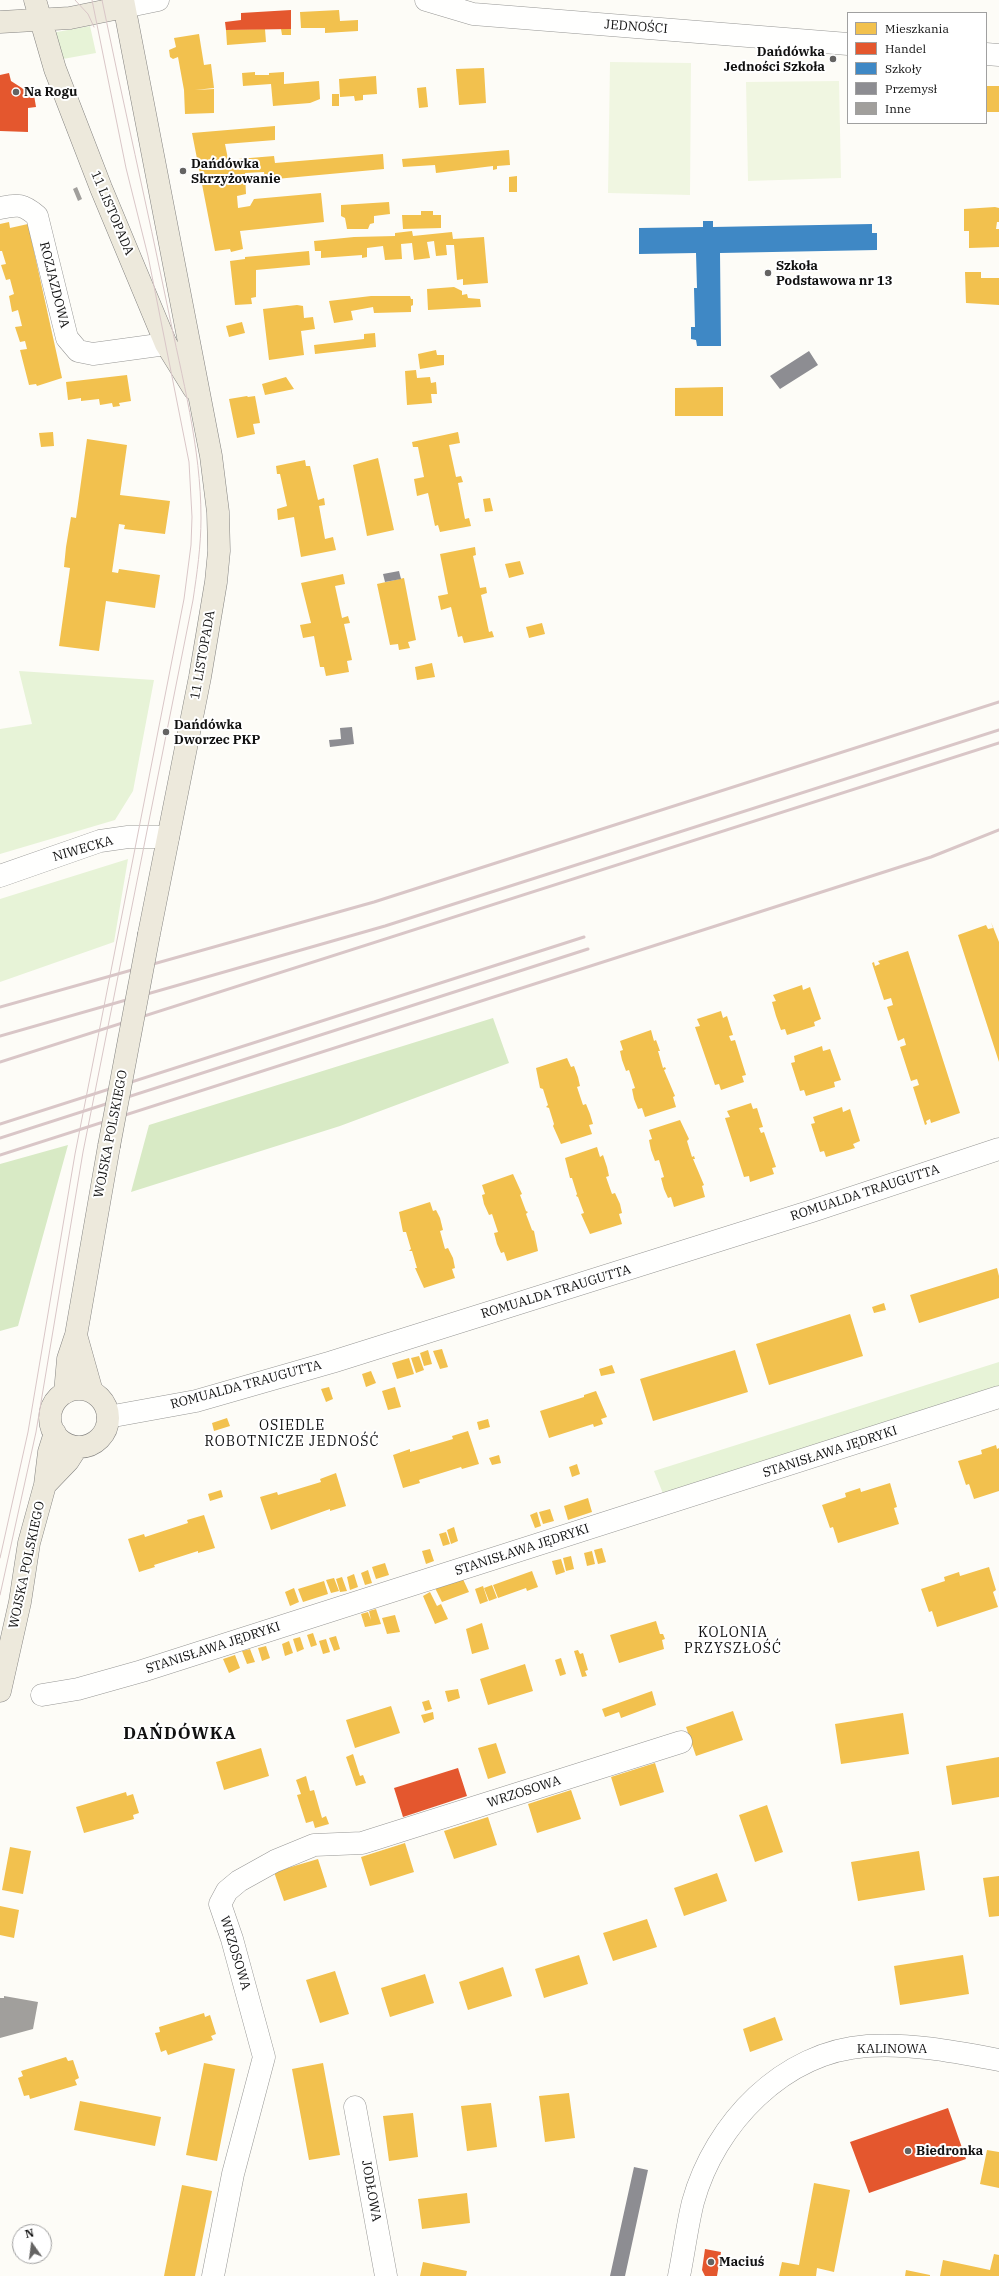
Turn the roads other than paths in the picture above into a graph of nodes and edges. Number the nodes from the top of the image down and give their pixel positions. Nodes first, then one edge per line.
1 (158, 0) edge
2 (426, 0) edge
3 (124, 4) edge
4 (38, 10) edge
5 (0, 22) edge
6 (847, 44) edge
7 (987, 54) edge
8 (999, 55) edge
9 (0, 208) edge
10 (166, 344) junction
11 (200, 398) junction
12 (168, 837) junction
13 (0, 876) edge
14 (149, 934) joint
15 (999, 1149) edge
16 (76, 1335) junction
17 (92, 1392) junction
18 (65, 1393) junction
19 (999, 1397) edge
20 (108, 1417) junction
21 (55, 1433) junction
22 (77, 1447) junction
23 (45, 1485) junction
24 (0, 1691) edge
25 (42, 1695) dead end
26 (681, 1742) dead end
27 (999, 2060) edge
28 (355, 2107) dead end
29 (213, 2276) edge
30 (386, 2276) edge
31 (679, 2276) edge

1 - 3 street
2 - 6 street, JEDNOŚCI
3 - 4 main road
3 - 11 main road, 11 LISTOPADA
4 - 5 main road
4 - 10 main road, 11 LISTOPADA
7 - 8 street
9 - 10 street, ROZJAZDOWA
10 - 11 main road, 11 LISTOPADA
11 - 12 main road, 11 LISTOPADA
12 - 13 street, NIWECKA
12 - 14 main road, 11 LISTOPADA
14 - 16 main road, WOJSKA POLSKIEGO, bridge
15 - 20 street, ROMUALDA TRAUGUTTA
16 - 17 main road, WOJSKA POLSKIEGO
16 - 18 main road, WOJSKA POLSKIEGO
17 - 18 main road
17 - 20 main road
18 - 21 main road
19 - 25 street, STANISŁAWA JĘDRYKI
20 - 22 main road
21 - 22 main road
21 - 23 main road, WOJSKA POLSKIEGO
22 - 23 main road, WOJSKA POLSKIEGO
23 - 24 main road, WOJSKA POLSKIEGO
26 - 29 street, WRZOSOWA
27 - 31 street, KALINOWA
28 - 30 street, JODŁOWA

